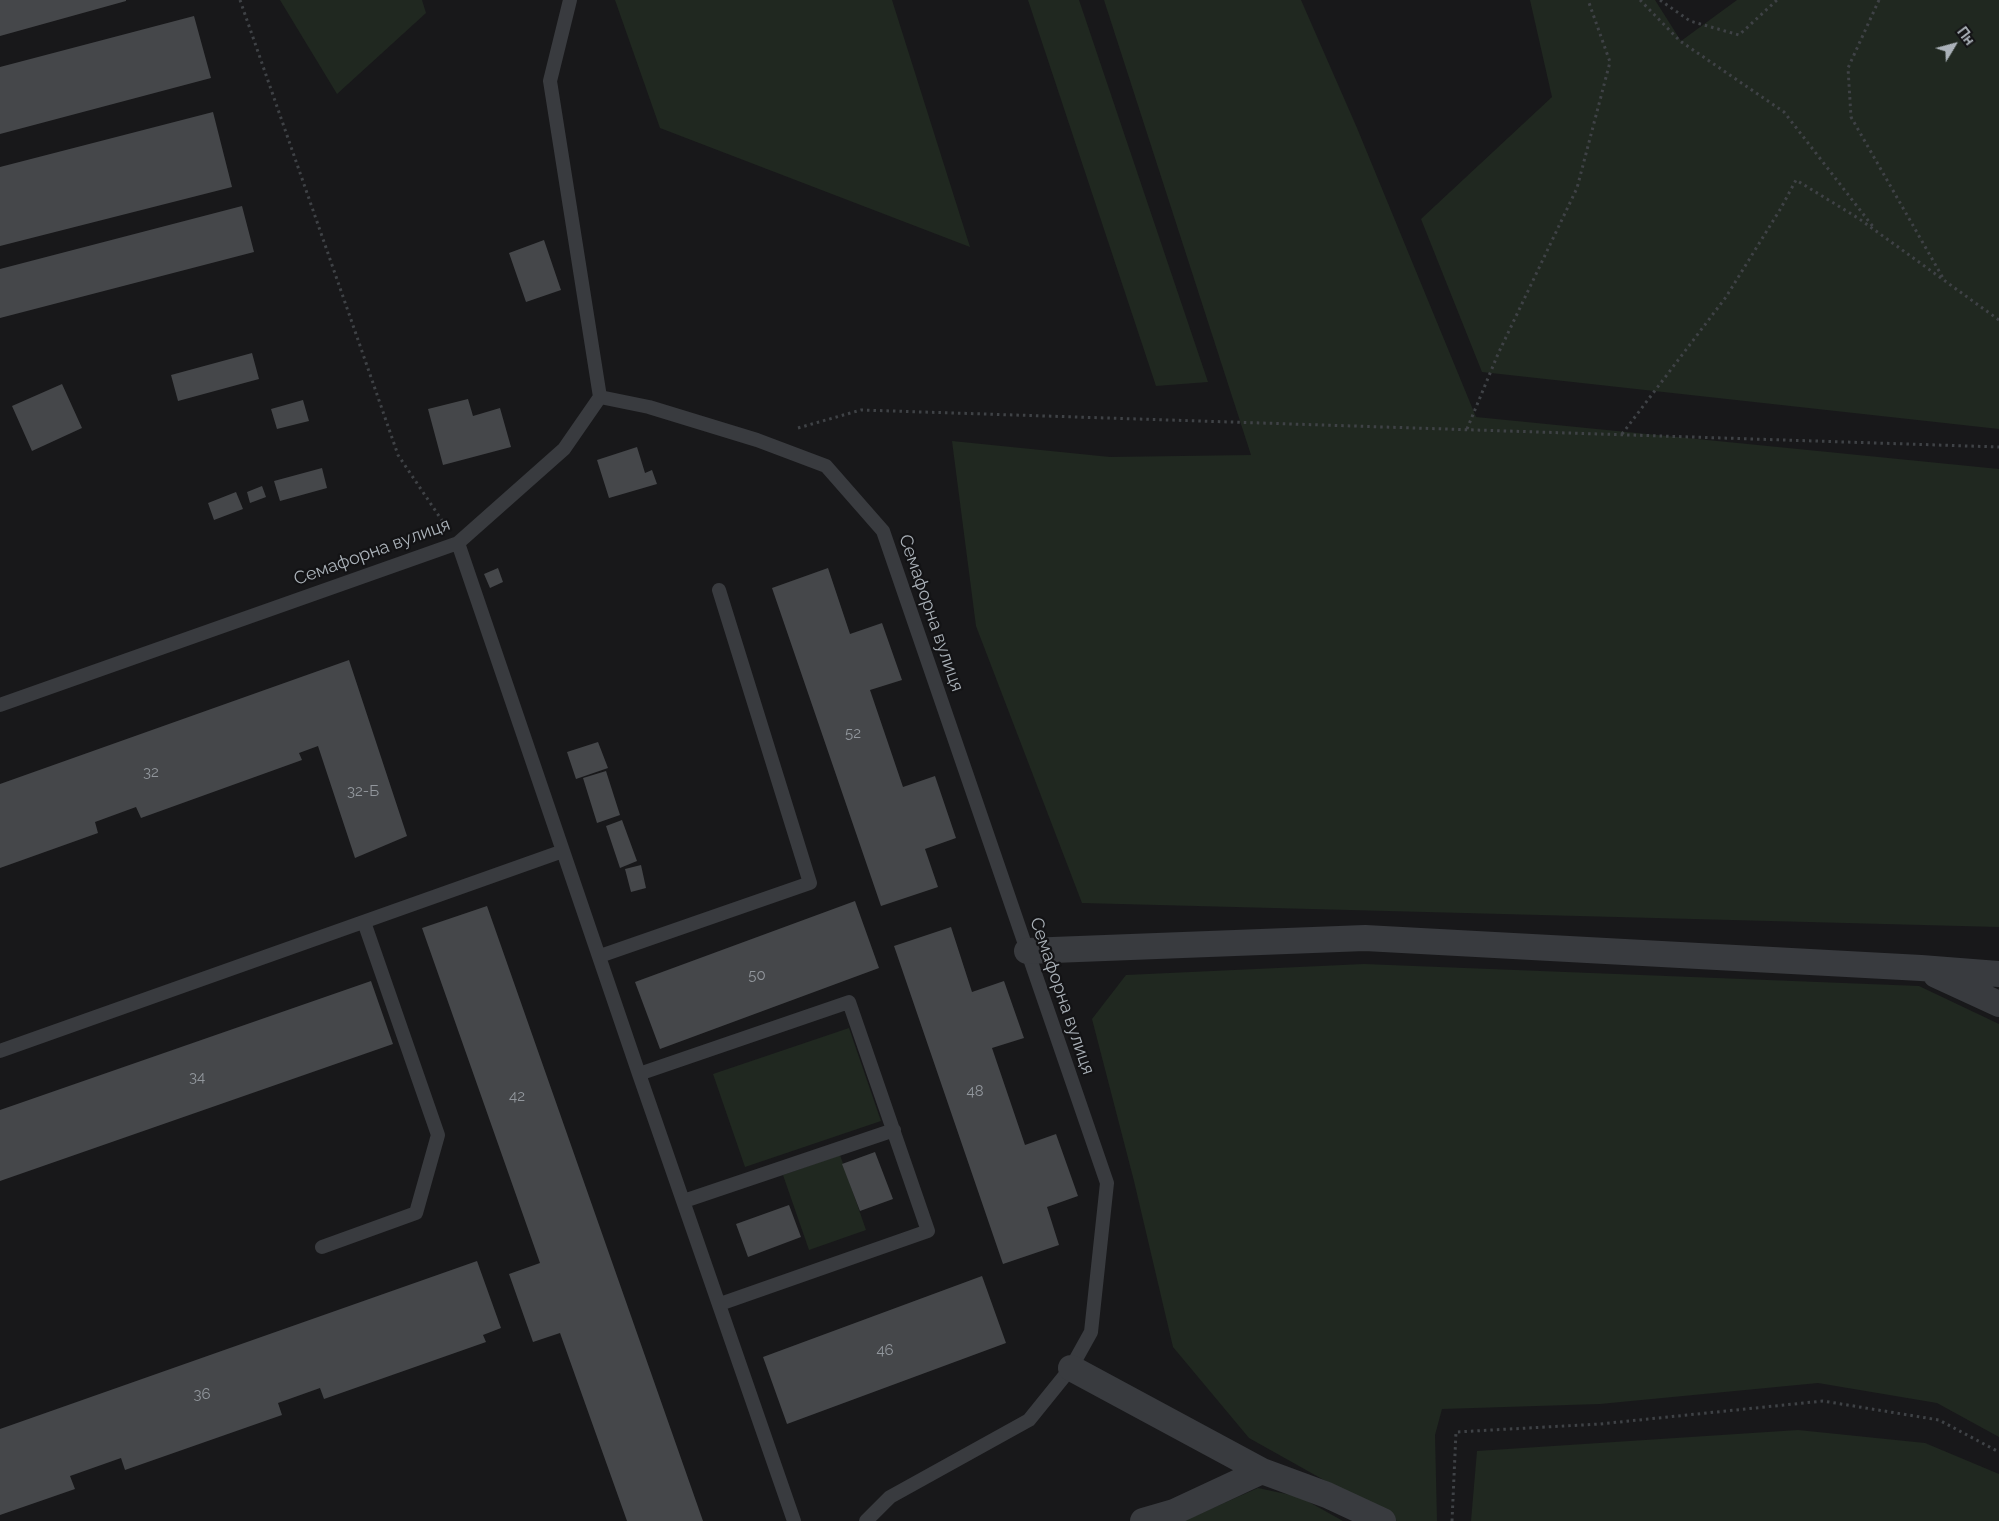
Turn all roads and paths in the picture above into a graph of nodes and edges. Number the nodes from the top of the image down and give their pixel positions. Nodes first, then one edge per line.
1 (240, 0) edge
2 (570, 0) edge
3 (1588, 0) edge
4 (1640, 0) edge
5 (1660, 0) edge
6 (1777, 0) edge
7 (1879, 0) edge
8 (1876, 231) junction
9 (1944, 280) junction
10 (1999, 320) edge
11 (600, 397) junction
12 (1467, 430) junction
13 (1622, 435) junction
14 (757, 440) junction
15 (1999, 447) edge
16 (458, 543) junction
17 (719, 590) dead end
18 (0, 704) edge
19 (563, 851) junction
20 (364, 922) junction
21 (1027, 951) junction
22 (600, 956) junction
23 (1921, 968) junction
24 (1999, 974) edge
25 (1999, 1004) edge
26 (0, 1051) edge
27 (639, 1074) junction
28 (894, 1130) junction
29 (684, 1201) junction
30 (322, 1247) dead end
31 (720, 1304) junction
32 (1071, 1368) junction
33 (1999, 1452) edge
34 (1262, 1471) junction
35 (794, 1521) edge
36 (866, 1521) edge
37 (1144, 1521) edge
38 (1383, 1521) edge
39 (1452, 1521) edge

1 - 16 path
2 - 11 lane
3 - 12 path
4 - 8 path
5 - 6 path
7 - 9 path
8 - 9 path
8 - 13 path
9 - 10 path
11 - 14 lane, Семафорна вулиця
11 - 16 lane, Семафорна вулиця
12 - 13 path
12 - 14 path
13 - 15 path
14 - 21 lane, Семафорна вулиця
16 - 18 lane, Семафорна вулиця
16 - 19 lane
17 - 22 lane
19 - 20 lane
19 - 22 lane
20 - 26 lane
20 - 30 lane
21 - 23 street
21 - 32 lane, Семафорна вулиця
22 - 27 lane
23 - 24 street
23 - 25 street
27 - 28 lane
27 - 29 lane
28 - 29 lane
28 - 31 lane
29 - 31 lane
31 - 35 lane
32 - 34 street
32 - 36 lane, Семафорна вулиця
33 - 39 path
34 - 37 street
34 - 38 street

